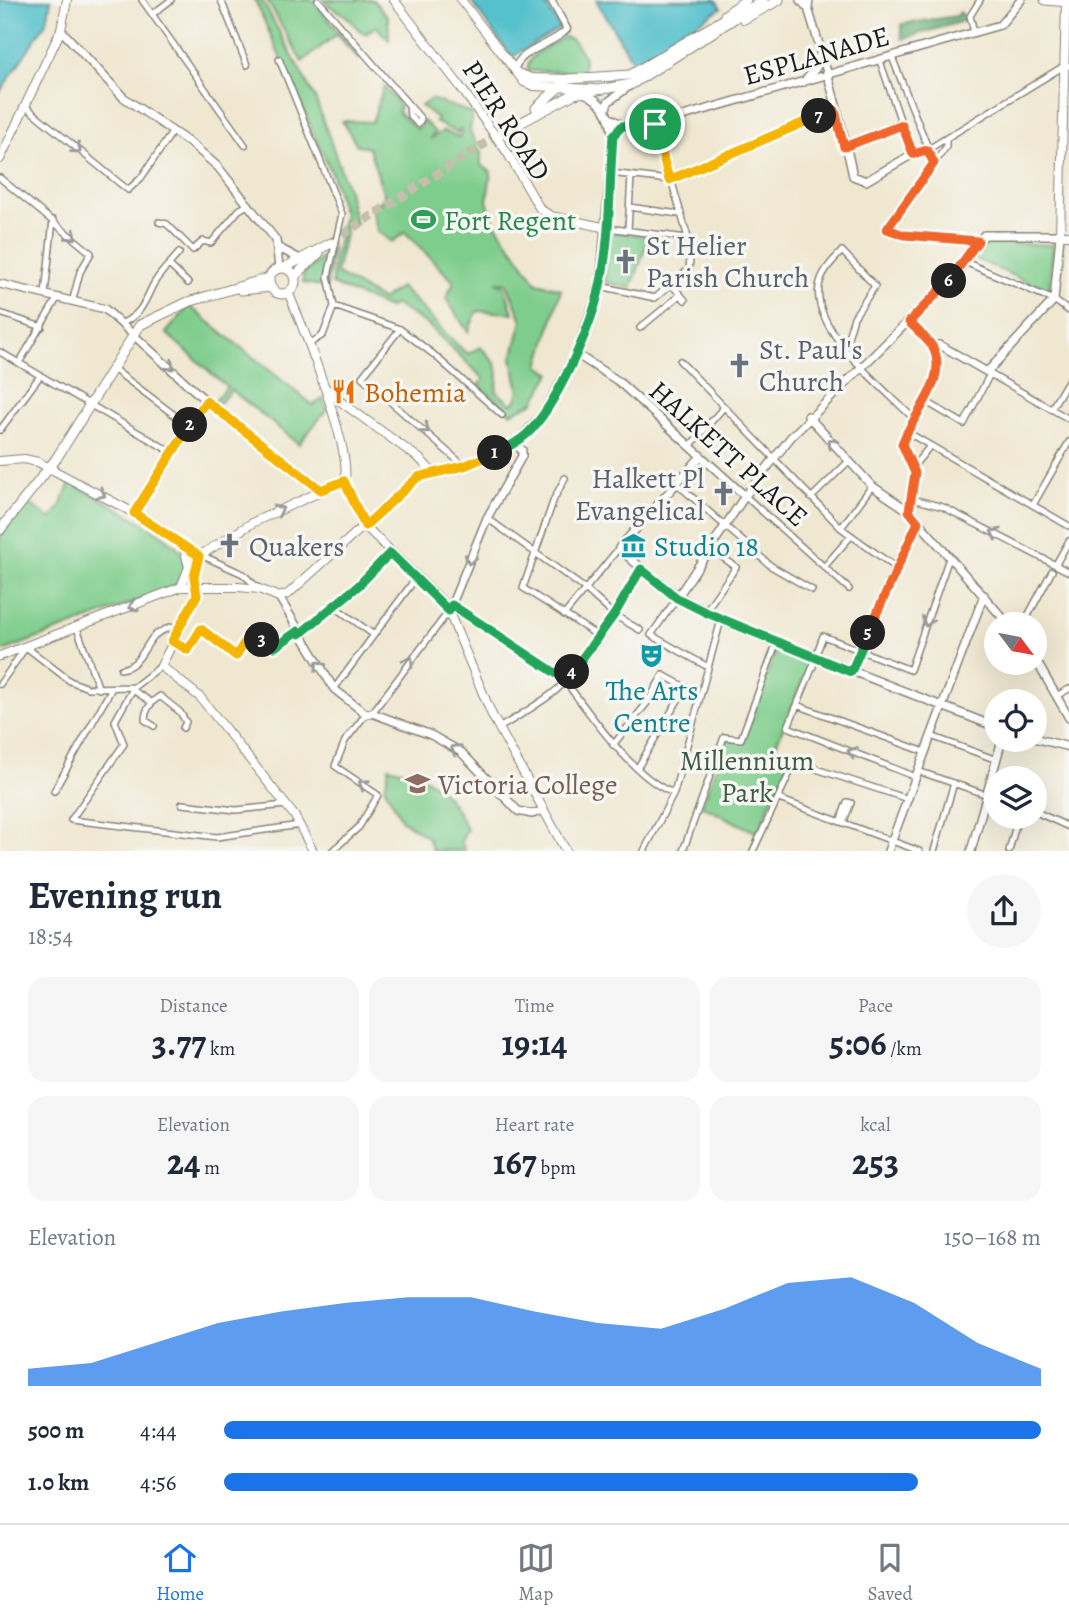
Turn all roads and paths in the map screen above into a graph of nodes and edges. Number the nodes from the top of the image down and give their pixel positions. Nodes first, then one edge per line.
1 (67, 0) edge
2 (142, 0) edge
3 (171, 0) edge
4 (221, 0) edge
5 (318, 0) edge
6 (394, 0) edge
7 (461, 0) edge
8 (551, 0) edge
9 (746, 0) edge
10 (754, 0) edge
11 (763, 0) edge
12 (779, 0) edge
13 (800, 0) edge
14 (980, 0) edge
15 (1021, 0) edge
16 (1045, 0) edge
17 (1067, 1) edge
18 (808, 4) edge
19 (1013, 4) edge
20 (153, 13) junction
21 (61, 30) junction
22 (974, 32) junction
23 (691, 44) junction
24 (821, 50) junction
25 (892, 57) junction
26 (279, 59) dead end
27 (880, 61) junction
28 (247, 65) dead end
29 (1067, 66) edge
30 (515, 71) junction
31 (828, 75) junction
32 (568, 79) junction
33 (802, 83) junction
34 (632, 84) junction
35 (534, 86) junction
36 (558, 86) junction
37 (594, 89) junction
38 (578, 93) junction
39 (541, 104) junction
40 (24, 106) junction
41 (409, 106) dead end
42 (606, 109) junction
43 (1066, 109) edge
44 (835, 110) junction
45 (612, 119) junction
46 (655, 124) junction
47 (902, 125) junction
48 (622, 126) junction
49 (173, 131) junction
50 (613, 136) junction
51 (946, 139) junction
52 (246, 145) dead end
53 (844, 147) junction
54 (927, 150) junction
55 (913, 154) junction
56 (0, 159) edge
57 (934, 163) junction
58 (610, 173) junction
59 (631, 177) junction
60 (0, 178) edge
61 (669, 180) junction
62 (248, 204) junction
63 (629, 207) junction
64 (679, 214) junction
65 (53, 220) junction
66 (159, 222) dead end
67 (607, 228) junction
68 (628, 230) junction
69 (1065, 235) edge
70 (688, 237) junction
71 (978, 241) junction
72 (279, 248) junction
73 (179, 253) dead end
74 (300, 259) junction
75 (965, 262) junction
76 (169, 265) junction
77 (282, 268) junction
78 (294, 277) junction
79 (188, 283) dead end
80 (270, 283) junction
81 (0, 284) edge
82 (672, 285) junction
83 (600, 286) junction
84 (288, 292) junction
85 (45, 294) junction
86 (58, 296) junction
87 (73, 299) junction
88 (1054, 300) junction
89 (334, 306) junction
90 (1069, 311) edge
91 (0, 313) edge
92 (909, 322) junction
93 (123, 323) junction
94 (42, 327) junction
95 (640, 328) dead end
96 (400, 329) junction
97 (134, 332) junction
98 (309, 344) junction
99 (932, 346) junction
100 (845, 348) junction
101 (0, 352) edge
102 (576, 354) junction
103 (680, 361) dead end
104 (19, 363) junction
105 (863, 366) junction
106 (112, 368) junction
107 (989, 373) junction
108 (40, 376) junction
109 (1069, 379) edge
110 (324, 386) junction
111 (337, 399) junction
112 (206, 401) junction
113 (925, 401) junction
114 (90, 405) junction
115 (328, 405) junction
116 (724, 407) junction
117 (1051, 410) junction
118 (0, 413) edge
119 (502, 415) dead end
120 (808, 416) junction
121 (7, 419) junction
122 (1069, 419) edge
123 (915, 420) junction
124 (189, 426) junction
125 (0, 430) edge
126 (907, 432) junction
127 (1069, 442) edge
128 (515, 444) junction
129 (690, 446) junction
130 (930, 446) junction
131 (173, 453) junction
132 (701, 456) junction
133 (774, 457) junction
134 (0, 461) edge
135 (849, 461) junction
136 (464, 466) junction
137 (913, 467) junction
138 (50, 468) junction
139 (433, 473) junction
140 (565, 478) dead end
141 (344, 481) junction
142 (676, 483) junction
143 (872, 486) junction
144 (321, 490) junction
145 (745, 496) junction
146 (811, 498) junction
147 (913, 499) junction
148 (1033, 505) junction
149 (909, 511) junction
150 (134, 513) junction
151 (1069, 515) edge
152 (487, 518) junction
153 (918, 522) junction
154 (1067, 525) edge
155 (365, 526) junction
156 (725, 526) junction
157 (841, 528) junction
158 (0, 530) edge
159 (851, 536) junction
160 (1069, 541) edge
161 (184, 548) junction
162 (619, 548) junction
163 (709, 548) junction
164 (390, 553) junction
165 (535, 555) junction
166 (200, 556) junction
167 (949, 558) junction
168 (895, 566) junction
169 (824, 567) junction
170 (1054, 568) junction
171 (641, 569) junction
172 (1069, 572) edge
173 (416, 578) junction
174 (181, 587) junction
175 (197, 588) junction
176 (584, 588) junction
177 (259, 589) junction
178 (849, 589) dead end
179 (812, 590) dead end
180 (984, 596) junction
181 (278, 597) junction
182 (677, 598) junction
183 (335, 607) junction
184 (451, 608) junction
185 (705, 612) junction
186 (998, 612) edge
187 (1030, 612) edge
188 (564, 615) junction
189 (614, 615) junction
190 (721, 620) junction
191 (77, 628) junction
192 (178, 630) junction
193 (639, 630) dead end
194 (299, 633) junction
195 (374, 635) junction
196 (598, 636) junction
197 (172, 641) junction
198 (777, 642) junction
199 (26, 647) junction
200 (860, 651) junction
201 (0, 656) edge
202 (815, 658) junction
203 (160, 666) junction
204 (708, 667) junction
205 (121, 669) dead end
206 (851, 672) junction
207 (1046, 676) edge
208 (568, 677) junction
209 (0, 684) edge
210 (686, 687) junction
211 (112, 688) junction
212 (133, 688) junction
213 (99, 689) junction
214 (334, 689) junction
215 (571, 689) junction
216 (1069, 689) edge
217 (555, 691) junction
218 (700, 695) junction
219 (1058, 695) junction
220 (151, 702) junction
221 (797, 705) junction
222 (940, 707) junction
223 (369, 714) junction
224 (1069, 718) edge
225 (984, 723) edge
226 (154, 726) dead end
227 (183, 728) dead end
228 (499, 728) junction
229 (930, 736) junction
230 (1047, 741) edge
231 (613, 745) junction
232 (1069, 747) edge
233 (925, 752) junction
234 (999, 752) edge
235 (997, 760) junction
236 (996, 766) edge
237 (638, 767) junction
238 (917, 774) junction
239 (954, 783) junction
240 (54, 791) dead end
241 (674, 793) junction
242 (984, 793) edge
243 (779, 799) junction
244 (908, 799) junction
245 (182, 804) dead end
246 (286, 805) junction
247 (544, 810) junction
248 (984, 817) edge
249 (1047, 817) edge
250 (300, 825) junction
251 (1069, 827) edge
252 (1015, 829) edge
253 (892, 841) junction
254 (313, 851) edge
255 (332, 851) edge
256 (566, 851) edge
257 (644, 851) edge
258 (683, 851) edge
259 (753, 851) edge
260 (888, 851) edge
261 (919, 851) edge
262 (934, 851) edge
263 (971, 851) edge
264 (1009, 851) edge

1 - 21 main road
2 - 20 street
3 - 20 street
4 - 28 street
5 - 41 street
6 - 67 main road, PIER ROAD
7 - 30 main road
8 - 30 street
9 - 23 highway
10 - 23 highway
11 - 23 highway
12 - 23 highway
13 - 18 main road
14 - 22 street
15 - 19 main road, ESPLANADE
16 - 17 highway
17 - 29 main road
18 - 24 main road
19 - 22 main road, ESPLANADE
20 - 52 street
21 - 40 main road
21 - 49 main road
22 - 25 main road, ESPLANADE
23 - 32 highway
23 - 34 highway
24 - 31 main road
24 - 33 main road
25 - 27 main road, ESPLANADE
25 - 54 street
26 - 89 street
27 - 31 main road, ESPLANADE
27 - 47 street
29 - 43 main road
29 - 51 street
30 - 32 main road
30 - 35 main road
31 - 33 main road, ESPLANADE
31 - 44 main road
32 - 36 highway
33 - 46 main road, ESPLANADE
34 - 37 highway
34 - 42 main road
35 - 36 main road
35 - 39 main road
36 - 37 main road
36 - 39 highway
37 - 38 highway
38 - 39 highway
38 - 42 main road
40 -> 49 street
40 - 56 main road
42 - 45 main road
43 - 69 main road
44 - 53 main road
44 - 61 street
45 - 48 main road
45 - 50 main road
46 - 48 main road, ESPLANADE
46 - 61 street
47 - 53 main road
47 - 55 main road
48 - 50 main road
49 - 62 main road
50 - 58 main road
51 - 54 street
51 - 57 street
53 - 55 main road
54 - 55 street
54 - 57 street
57 - 71 street
58 - 59 street
58 - 67 main road
59 - 61 street
59 - 63 street
60 - 65 street
61 - 64 street
62 - 66 street
62 - 72 main road
63 - 64 street
63 - 68 street
64 - 70 street
65 - 85 street
65 -> 87 street
67 - 68 street
67 - 83 main road
68 - 70 street
69 - 71 main road
69 - 88 main road
70 - 82 street
71 - 75 main road
72 - 74 main road
72 - 77 main road
73 - 76 street
74 - 77 highway
74 - 78 highway
75 - 88 street
75 - 92 main road
76 - 79 street
76 - 93 street
77 - 78 highway
77 - 80 highway
78 - 84 highway
80 - 84 highway
80 - 97 highway
81 - 85 main road
82 - 83 street
82 - 95 street
83 - 102 main road
84 - 98 main road
85 - 86 main road
86 - 87 main road
86 - 94 street
87 - 93 main road
88 - 90 street
88 - 107 main road
89 - 96 street
89 - 98 street
91 - 94 street
92 - 99 main road
92 - 105 main road
93 - 97 main road
94 - 104 street
96 - 119 street
96 -> 136 street
97 - 106 highway
97 -> 112 main road
98 - 110 main road
99 - 107 main road
99 - 113 main road
100 - 100 street
100 - 105 street
101 - 104 street
102 - 128 main road
102 - 129 main road, HALKETT PLACE
103 - 116 street
104 - 108 street
105 - 120 main road
105 - 123 street
106 - 114 highway
106 - 124 street
107 - 113 street
107 - 117 street
108 - 114 street
108 - 121 street
109 - 117 street
110 - 111 main road
110 - 115 main road
111 - 115 main road
111 - 139 main road
112 - 124 main road
112 - 144 main road
113 - 123 main road
114 - 131 street
114 - 138 highway
115 - 141 main road
116 - 129 street
116 - 133 street
117 - 122 street
118 - 121 street
120 - 133 main road
135 -> 120 main road
121 - 125 street
123 - 126 main road
124 - 131 main road
126 - 130 street
126 - 137 main road
127 - 148 street
128 - 136 main road
128 - 152 main road
129 - 132 main road, HALKETT PLACE
130 - 137 street
130 - 148 street
131 - 150 main road
132 - 142 main road
132 - 145 main road, HALKETT PLACE
133 - 145 main road
133 - 146 street
134 - 138 main road
135 - 143 main road
135 - 146 street
136 - 139 main road
137 - 147 main road
138 -> 150 main road
138 - 158 highway
139 - 155 main road
140 - 165 street
141 - 144 main road
141 - 155 main road
142 - 156 street
142 - 162 main road
143 - 149 main road
143 - 157 street
166 -> 144 main road
145 - 156 main road
145 - 169 street, HALKETT PLACE
146 - 157 street
147 - 149 main road
170 -> 147 street
148 - 154 street
149 - 153 main road
150 - 161 main road
151 - 154 street
152 - 165 street
152 -> 184 main road
153 - 167 main road
153 - 168 street
155 - 164 main road
155 - 181 main road
156 - 163 main road
156 - 179 street
157 - 159 street
159 - 168 street
159 - 169 street
160 - 170 street
161 - 166 main road
161 - 174 main road
162 - 171 main road
162 - 176 street
163 - 182 main road
163 - 185 street
164 - 173 main road
164 - 183 street
165 - 176 street
165 - 188 street
166 - 175 main road
166 - 177 street
167 - 180 main road
167 -> 200 street
168 - 200 street
169 - 178 street, HALKETT PLACE
170 - 172 street
170 - 187 street
171 - 182 main road
171 - 189 street
173 - 184 main road
173 - 195 street
174 - 175 main road
174 -> 191 main road
175 - 177 main road
175 - 192 main road
176 - 188 street
176 - 189 street
177 - 181 main road
180 - 186 main road
180 - 222 main road
181 - 194 main road
182 - 185 main road
182 - 204 street
183 - 194 street
183 - 195 street
184 - 208 street
223 -> 184 street
184 - 228 main road
185 - 190 main road
188 - 196 street
189 - 193 street
189 - 196 street
190 - 198 main road
190 - 204 street
191 - 199 main road
191 - 213 street
192 - 197 main road
192 - 205 street
194 - 197 street
214 -> 194 main road
195 - 214 street
196 - 208 street
197 - 203 main road
198 - 202 main road
198 - 258 street
199 - 201 main road
199 - 209 street
199 - 213 street
200 - 202 street
200 - 206 street
202 - 206 main road
202 - 221 street
203 - 212 street
203 - 246 main road
204 - 218 street
206 - 222 main road
207 - 219 main road
208 - 215 street
208 - 217 street
210 - 218 street
210 - 231 street
210 - 237 street
211 - 212 street
211 - 213 street
211 - 240 street
212 - 220 street
212 - 250 street
214 - 223 main road
215 - 217 street
215 - 231 street
216 - 219 street
217 - 228 street
218 - 241 street
219 - 224 main road
220 - 226 street
220 - 227 street
221 - 233 street
238 -> 221 street
222 - 225 main road
222 - 229 main road
247 -> 223 main road
255 -> 223 street
228 - 247 main road
229 - 233 main road
229 - 235 street
230 - 232 main road
231 - 237 street
233 - 238 main road
234 - 235 main road
235 - 236 main road
237 - 241 street
238 - 239 street
238 - 244 main road
239 - 242 street
239 - 262 street
241 - 257 street
243 - 244 street
243 - 253 street
243 - 259 street
244 - 253 main road
245 - 246 street
246 - 250 main road
247 - 256 main road
248 - 263 main road
249 - 251 street
250 - 254 main road
252 - 264 street
253 - 260 main road
253 - 261 street

